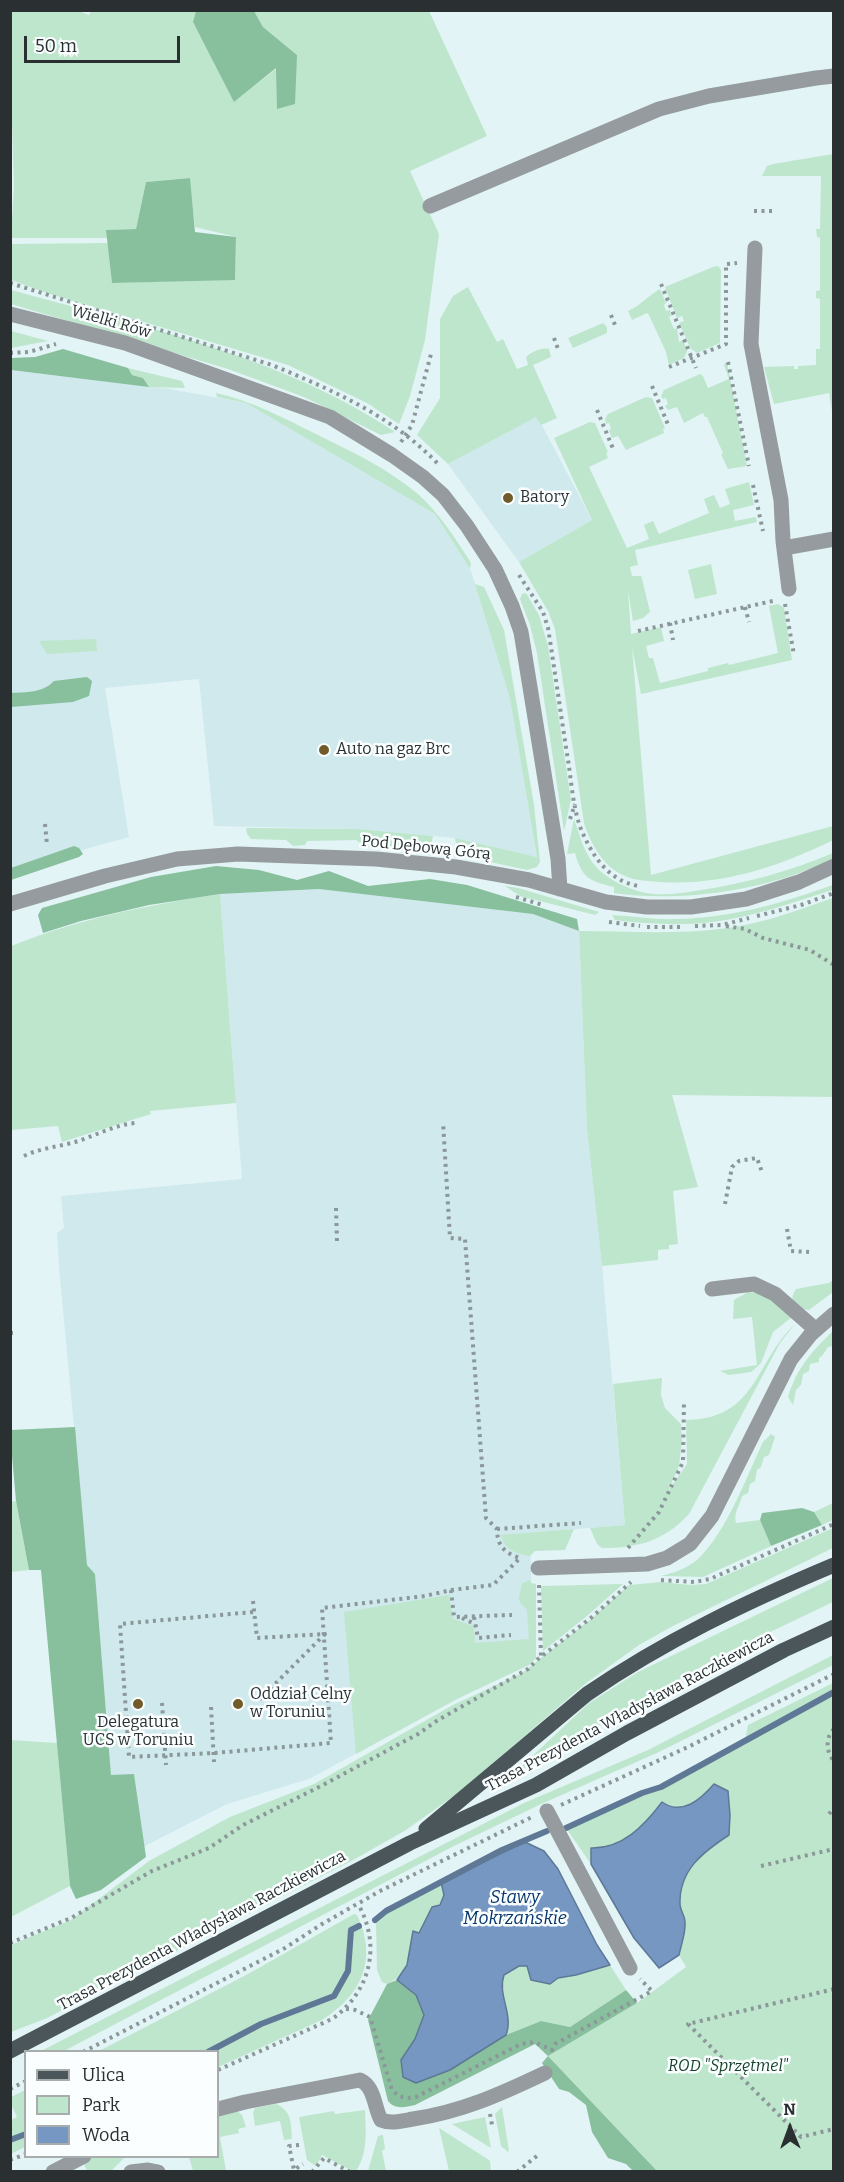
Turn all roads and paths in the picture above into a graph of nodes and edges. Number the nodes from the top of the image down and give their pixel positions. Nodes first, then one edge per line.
1 (834, 76) edge
2 (430, 206) dead end
3 (754, 211) dead end
4 (775, 211) dead end
5 (755, 248) dead end
6 (741, 256) dead end
7 (10, 283) edge
8 (661, 284) dead end
9 (10, 314) edge
10 (611, 315) dead end
11 (615, 325) dead end
12 (554, 338) dead end
13 (51, 339) dead end
14 (558, 349) dead end
15 (10, 353) edge
16 (431, 354) dead end
17 (691, 357) junction
18 (728, 362) dead end
19 (669, 367) dead end
20 (696, 368) dead end
21 (652, 386) dead end
22 (597, 410) dead end
23 (669, 427) dead end
24 (406, 435) junction
25 (614, 451) dead end
26 (392, 455) junction
27 (749, 466) dead end
28 (441, 468) dead end
29 (753, 485) dead end
30 (765, 535) dead end
31 (834, 539) edge
32 (784, 548) junction
33 (515, 568) dead end
34 (789, 589) dead end
35 (745, 606) junction
36 (749, 622) dead end
37 (670, 623) junction
38 (638, 631) dead end
39 (673, 640) dead end
40 (794, 655) dead end
41 (45, 824) dead end
42 (47, 845) dead end
43 (834, 866) edge
44 (834, 875) edge
45 (799, 882) junction
46 (644, 887) dead end
47 (560, 889) junction
48 (10, 904) edge
49 (722, 925) dead end
50 (834, 965) edge
51 (443, 1122) dead end
52 (135, 1123) dead end
53 (24, 1156) dead end
54 (762, 1172) dead end
55 (725, 1204) dead end
56 (336, 1208) dead end
57 (787, 1229) dead end
58 (337, 1242) dead end
59 (809, 1252) dead end
60 (712, 1289) dead end
61 (834, 1314) edge
62 (815, 1329) junction
63 (10, 1333) edge
64 (17, 1333) dead end
65 (684, 1401) dead end
66 (582, 1523) dead end
67 (834, 1524) edge
68 (497, 1529) junction
69 (632, 1551) dead end
70 (520, 1558) junction
71 (834, 1565) edge
72 (534, 1569) junction
73 (657, 1580) dead end
74 (633, 1581) dead end
75 (451, 1590) junction
76 (253, 1601) dead end
77 (253, 1612) junction
78 (512, 1615) dead end
79 (462, 1617) junction
80 (474, 1617) junction
81 (475, 1624) junction
82 (834, 1627) edge
83 (325, 1634) junction
84 (511, 1635) dead end
85 (541, 1657) junction
86 (834, 1674) edge
87 (258, 1701) dead end
88 (162, 1703) dead end
89 (211, 1707) dead end
90 (834, 1729) edge
91 (214, 1753) junction
92 (166, 1754) junction
93 (834, 1761) edge
94 (214, 1762) dead end
95 (166, 1764) dead end
96 (834, 1808) edge
97 (547, 1811) junction
98 (829, 1814) dead end
99 (410, 1843) junction
100 (834, 1850) edge
101 (761, 1866) dead end
102 (358, 1904) junction
103 (10, 1943) edge
104 (630, 1968) dead end
105 (649, 1989) dead end
106 (834, 1989) edge
107 (346, 2009) junction
108 (87, 2050) edge
109 (10, 2051) edge
110 (219, 2070) edge
111 (545, 2073) dead end
112 (24, 2082) edge
113 (10, 2089) edge
114 (219, 2109) edge
115 (490, 2114) dead end
116 (492, 2125) dead end
117 (834, 2129) edge
118 (300, 2145) dead end
119 (289, 2146) junction
120 (282, 2148) dead end
121 (538, 2155) dead end
122 (82, 2158) edge
123 (303, 2164) dead end
124 (53, 2172) edge
125 (131, 2172) edge
126 (158, 2172) edge
127 (312, 2172) edge
128 (350, 2172) edge
129 (517, 2172) edge

1 - 2 street
3 - 4 path
5 - 32 street
6 - 17 path
7 - 24 path
8 - 17 path
9 - 26 street, Wielki Rów
10 - 11 path
12 - 14 path
13 - 15 path
16 - 24 path
17 - 19 path
17 - 20 path
18 - 27 path
21 - 23 path
22 - 25 path
24 - 26 path
24 - 28 path
26 - 47 street, Wielki Rów
29 - 30 path
31 - 32 street
32 - 34 street
33 - 46 path
35 - 36 path
35 - 37 path
35 - 40 path
37 - 38 path
37 - 39 path
41 - 42 path
43 - 45 street, Pod Dębową Górą
44 - 45 street
45 - 47 street, Pod Dębową Górą
47 - 48 street, Pod Dębową Górą
49 - 50 path
51 - 68 path
52 - 53 path
54 - 55 path
56 - 58 path
57 - 59 path
60 - 62 street
61 - 62 street
62 - 72 street
63 - 64 path
65 - 69 path
66 - 68 path
67 - 73 path
68 - 70 path
70 - 72 path
70 - 75 path
71 - 99 main road, Trasa Prezydenta Władysława Raczkiewicza
72 - 85 path
74 - 85 path
75 - 79 path
75 - 83 path
76 - 77 path
77 - 83 path
77 - 92 path
78 - 80 path
79 - 80 path
79 - 81 path
80 - 81 path
81 - 84 path
82 - 99 main road, Trasa Prezydenta Władysława Raczkiewicza
83 - 87 path
83 - 91 path
85 - 103 path
86 - 97 path
88 - 92 path
89 - 91 path
90 - 93 path
91 - 92 path
91 - 94 path
92 - 95 path
96 - 98 path
97 - 102 path
97 - 104 street
99 - 109 main road, Trasa Prezydenta Władysława Raczkiewicza
100 - 101 path
102 - 107 path
102 - 108 path
105 - 107 path
106 - 117 path
107 - 110 path
111 - 114 street
112 - 113 path
115 - 116 path
118 - 119 path
119 - 120 path
119 - 123 path
121 - 129 path
122 - 124 street
125 - 126 street
127 - 128 path

